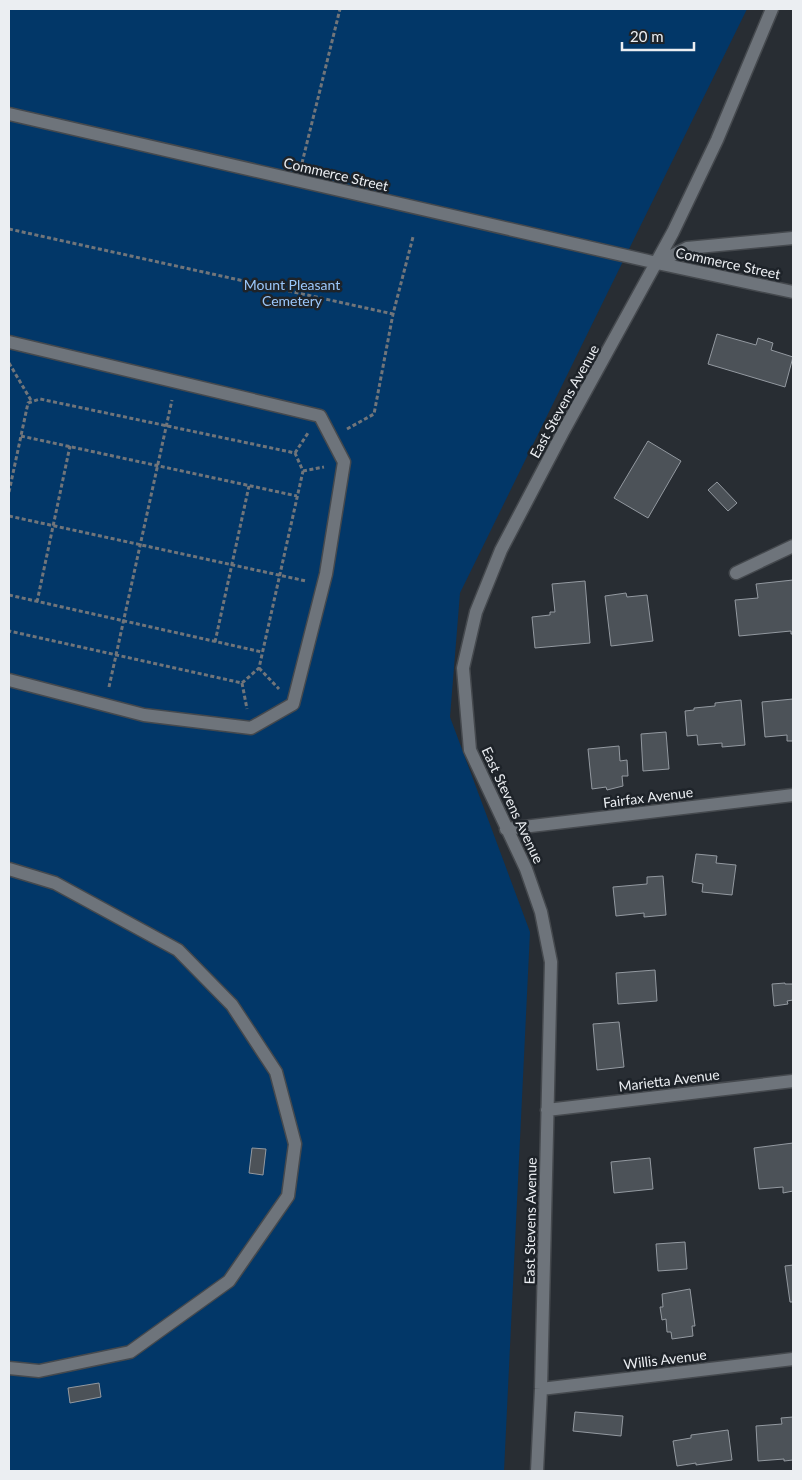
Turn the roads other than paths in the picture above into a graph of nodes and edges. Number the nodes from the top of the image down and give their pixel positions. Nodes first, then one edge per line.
1 (772, 9) edge
2 (9, 114) edge
3 (9, 118) edge
4 (793, 238) edge
5 (657, 263) junction
6 (793, 292) edge
7 (9, 342) edge
8 (793, 546) edge
9 (736, 573) dead end
10 (9, 680) edge
11 (793, 795) edge
12 (506, 829) junction
13 (9, 869) edge
14 (793, 1081) edge
15 (547, 1110) junction
16 (793, 1359) edge
17 (9, 1368) edge
18 (541, 1389) junction
19 (537, 1471) edge

1 - 5 street, East Stevens Avenue
2 - 3 street
2 - 5 street, Commerce Street
4 - 5 street, Commerce Street
5 - 6 street, Commerce Street
5 - 12 street, East Stevens Avenue
7 - 10 street
8 - 9 street
11 - 12 street, Fairfax Avenue
12 - 15 street, East Stevens Avenue
13 - 17 street
14 - 15 street, Marietta Avenue
15 - 18 street, East Stevens Avenue
16 - 18 street, Willis Avenue
18 - 19 street, East Stevens Avenue

